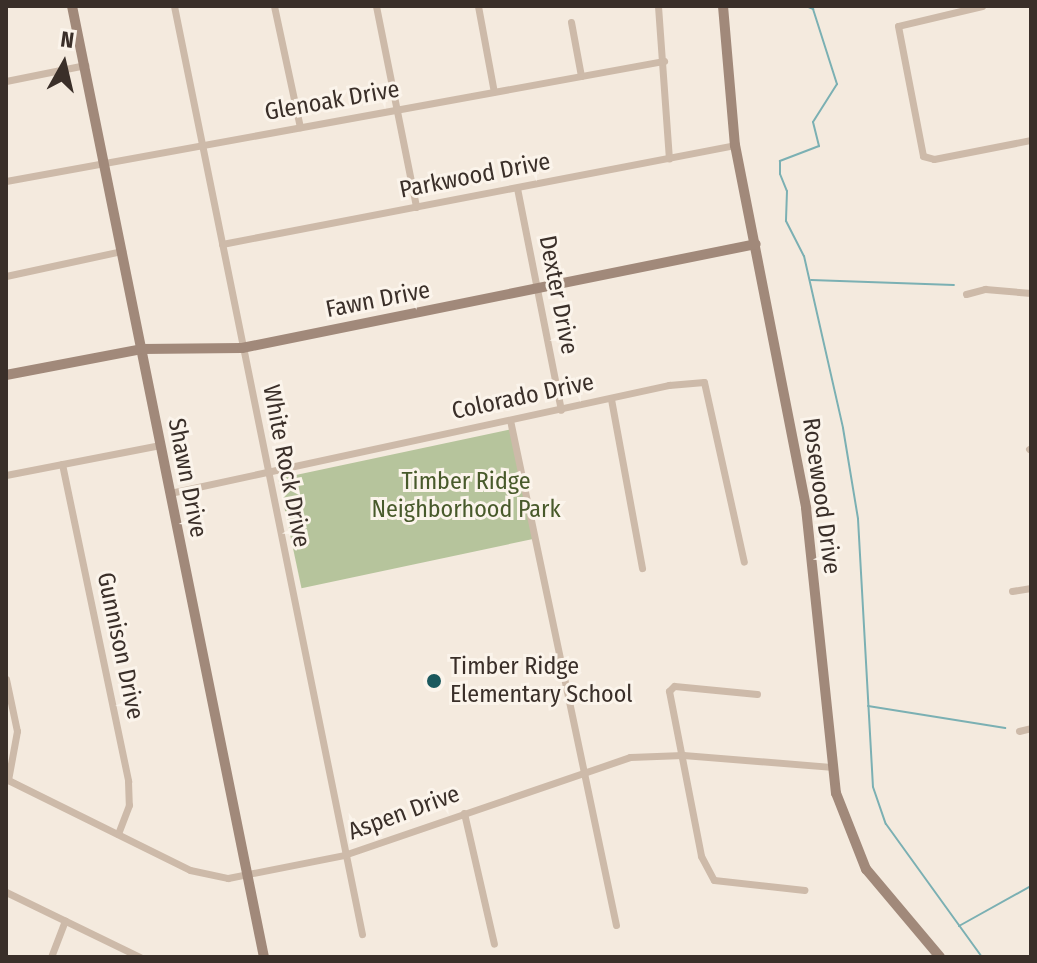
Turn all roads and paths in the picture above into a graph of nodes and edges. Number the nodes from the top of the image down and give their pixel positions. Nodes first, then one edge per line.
1 (72, 6) edge
2 (174, 6) edge
3 (274, 6) edge
4 (376, 6) edge
5 (478, 6) edge
6 (658, 6) edge
7 (982, 6) edge
8 (726, 8) edge
9 (571, 22) dead end
10 (664, 61) junction
11 (85, 65) junction
12 (581, 76) junction
13 (6, 81) edge
14 (494, 92) junction
15 (397, 110) junction
16 (300, 127) junction
17 (1031, 140) edge
18 (200, 145) junction
19 (735, 145) junction
20 (669, 159) junction
21 (104, 163) junction
22 (6, 181) edge
23 (517, 188) junction
24 (416, 207) junction
25 (222, 244) junction
26 (756, 244) junction
27 (122, 251) junction
28 (6, 276) edge
29 (536, 288) junction
30 (1031, 293) edge
31 (966, 294) dead end
32 (242, 348) junction
33 (142, 349) junction
34 (6, 375) edge
35 (611, 399) junction
36 (561, 410) junction
37 (510, 420) junction
38 (160, 445) junction
39 (62, 464) junction
40 (266, 471) junction
41 (6, 475) edge
42 (170, 493) junction
43 (744, 562) dead end
44 (642, 568) dead end
45 (1031, 588) edge
46 (1012, 591) dead end
47 (6, 679) edge
48 (757, 694) dead end
49 (1031, 728) edge
50 (1019, 731) dead end
51 (683, 755) junction
52 (831, 767) junction
53 (582, 771) junction
54 (7, 779) edge
55 (464, 813) junction
56 (118, 834) junction
57 (344, 855) junction
58 (248, 875) junction
59 (804, 890) dead end
60 (6, 892) edge
61 (65, 921) junction
62 (616, 925) dead end
63 (362, 934) dead end
64 (494, 944) dead end
65 (51, 957) edge
66 (140, 957) edge
67 (264, 957) edge
68 (940, 957) edge

1 - 11 street, Shawn Drive
2 - 18 street, White Rock Drive
3 - 16 street
4 - 15 street
5 - 14 street
6 - 10 street
7 - 17 street
8 - 19 street, Rosewood Drive
9 - 12 street
10 - 12 street, Glenoak Drive
10 - 20 street
11 - 13 street
11 - 21 street, Shawn Drive
12 - 14 street, Glenoak Drive
14 - 15 street, Glenoak Drive
15 - 16 street, Glenoak Drive
15 - 24 street
16 - 18 street, Glenoak Drive
18 - 21 street, Glenoak Drive
18 - 25 street, White Rock Drive
19 - 20 street, Parkwood Drive
19 - 26 street, Rosewood Drive
20 - 23 street, Parkwood Drive
21 - 22 street, Glenoak Drive
21 - 27 street, Shawn Drive
23 - 24 street, Parkwood Drive
23 - 29 street, Dexter Drive
24 - 25 street, Parkwood Drive
25 - 32 street, White Rock Drive
26 - 29 street, Fawn Drive
26 - 52 street, Rosewood Drive
27 - 28 street
27 - 33 street, Shawn Drive
29 - 32 street, Fawn Drive
29 - 36 street, Dexter Drive
30 - 31 street
32 - 33 street, Fawn Drive
32 - 40 street, White Rock Drive
33 - 34 street, Fawn Drive
33 - 38 street, Shawn Drive
35 - 36 street, Colorado Drive
35 - 43 street, Colorado Drive
35 - 44 street
36 - 37 street, Colorado Drive
37 - 40 street, Colorado Drive
37 - 53 street
38 - 39 street
38 - 42 street, Shawn Drive
39 - 41 street
39 - 56 street, Gunnison Drive
40 - 42 street, Colorado Drive
40 - 57 street, White Rock Drive
42 - 58 street, Shawn Drive
45 - 46 street
47 - 54 street
48 - 51 street
49 - 50 street
51 - 52 street, Aspen Drive
51 - 53 street, Aspen Drive
51 - 59 street
52 - 68 street, Rosewood Drive
53 - 55 street, Aspen Drive
53 - 62 street
54 - 56 street, Aspen Drive
55 - 57 street, Aspen Drive
55 - 64 street
56 - 58 street, Aspen Drive
57 - 58 street, Aspen Drive
57 - 63 street, White Rock Drive
58 - 67 street, Shawn Drive
60 - 61 street
61 - 65 street
61 - 66 street

